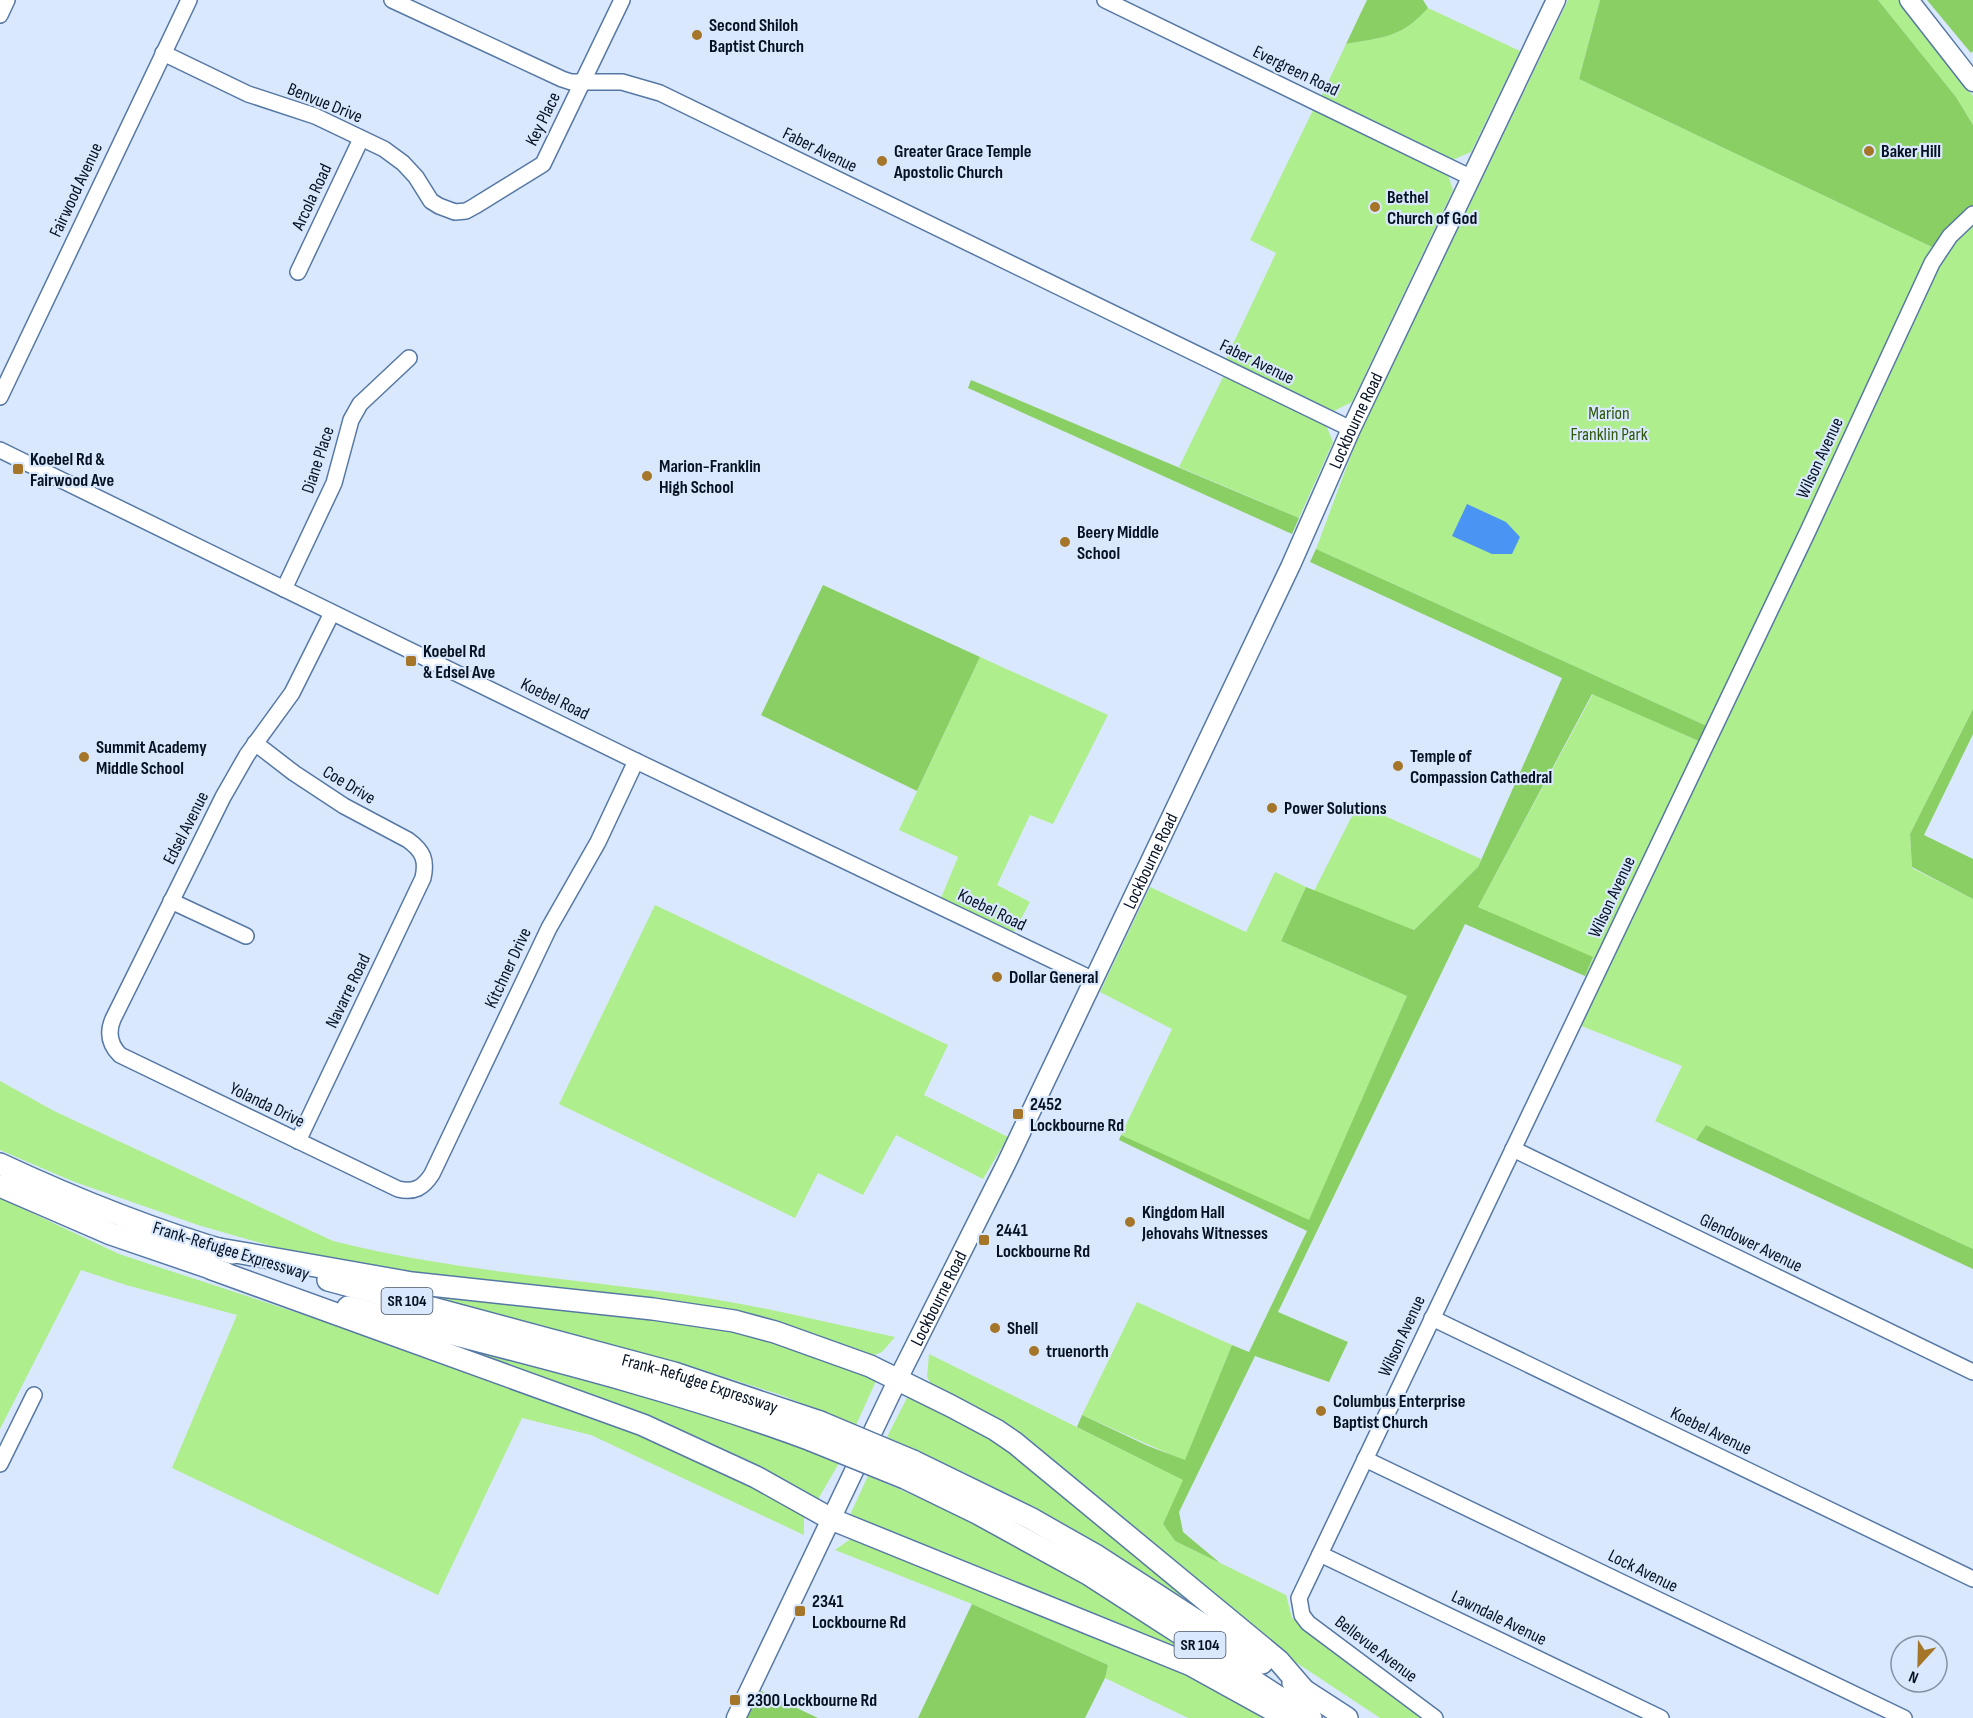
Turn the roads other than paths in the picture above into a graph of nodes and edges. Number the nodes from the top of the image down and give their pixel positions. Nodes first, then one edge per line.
1 (7, 0) edge
2 (189, 0) edge
3 (392, 0) edge
4 (622, 0) edge
5 (1105, 0) edge
6 (1556, 0) edge
7 (1909, 0) edge
8 (0, 15) edge
9 (163, 53) junction
10 (583, 82) junction
11 (1973, 82) edge
12 (361, 139) junction
13 (1470, 177) junction
14 (455, 212) joint
15 (1973, 214) edge
16 (298, 272) dead end
17 (409, 358) dead end
18 (0, 397) edge
19 (1351, 429) junction
20 (0, 450) edge
21 (284, 589) junction
22 (332, 613) junction
23 (255, 743) junction
24 (636, 761) junction
25 (424, 856) joint
26 (171, 901) junction
27 (246, 936) dead end
28 (1094, 980) junction
29 (110, 1039) joint
30 (298, 1141) junction
31 (1513, 1149) junction
32 (0, 1164) edge
33 (0, 1186) edge
34 (416, 1190) joint
35 (215, 1259) junction
36 (1432, 1318) junction
37 (1973, 1372) edge
38 (897, 1381) junction
39 (34, 1395) dead end
40 (1365, 1459) junction
41 (0, 1464) edge
42 (909, 1470) junction
43 (831, 1519) junction
44 (1320, 1554) junction
45 (1973, 1579) edge
46 (1299, 1606) joint
47 (1304, 1690) junction
48 (736, 1718) edge
49 (1287, 1718) edge
50 (1311, 1718) edge
51 (1347, 1718) edge
52 (1435, 1718) edge
53 (1661, 1718) edge
54 (1904, 1718) edge

1 - 8 street
2 - 9 street, Fairwood Avenue
3 - 10 street, Faber Avenue
4 - 10 street, Key Place
5 - 13 street, Evergreen Road
6 - 13 main road, Lockbourne Road
7 - 11 main road
9 - 12 street, Benvue Drive
9 - 18 street, Fairwood Avenue
10 - 14 street, Key Place
10 - 19 street, Faber Avenue
12 - 14 street, Benvue Drive
12 - 16 street, Arcola Road
13 - 19 main road, Lockbourne Road
15 - 31 street, Wilson Avenue
17 - 21 street, Diane Place
19 - 28 main road, Lockbourne Road
20 - 21 street, Koebel Road
21 - 22 street, Koebel Road
22 - 23 street, Edsel Avenue
22 - 24 street, Koebel Road
23 - 25 street, Coe Drive
23 - 26 street, Edsel Avenue
24 - 28 street, Koebel Road
24 - 34 street, Kitchner Drive
25 - 30 street, Navarre Road
26 - 27 street
26 - 29 street, Edsel Avenue
28 - 38 main road, Lockbourne Road
29 - 30 street, Yolanda Drive
30 - 34 street, Yolanda Drive
31 - 36 street, Wilson Avenue
31 - 37 street, Glendower Avenue
32 - 35 highway, Frank-Refugee Expressway / SR 104
33 - 35 highway, Frank-Refugee Expressway / SR 104
35 - 38 highway
35 - 42 highway, Frank-Refugee Expressway / SR 104, bridge
35 - 43 highway
36 - 40 street, Wilson Avenue
36 - 45 street, Koebel Avenue
38 - 43 main road, Lockbourne Road
38 - 47 highway
39 - 41 street
40 - 44 street, Wilson Avenue
40 - 54 street, Lock Avenue
42 - 47 highway, Frank-Refugee Expressway / SR 104
42 - 50 highway, Frank-Refugee Expressway / SR 104
43 - 48 main road, Lockbourne Road
43 - 49 highway
44 - 46 street, Wilson Avenue
44 - 53 street, Lawndale Avenue
46 - 52 street, Bellevue Avenue
47 - 51 highway, Frank-Refugee Expressway / SR 104

